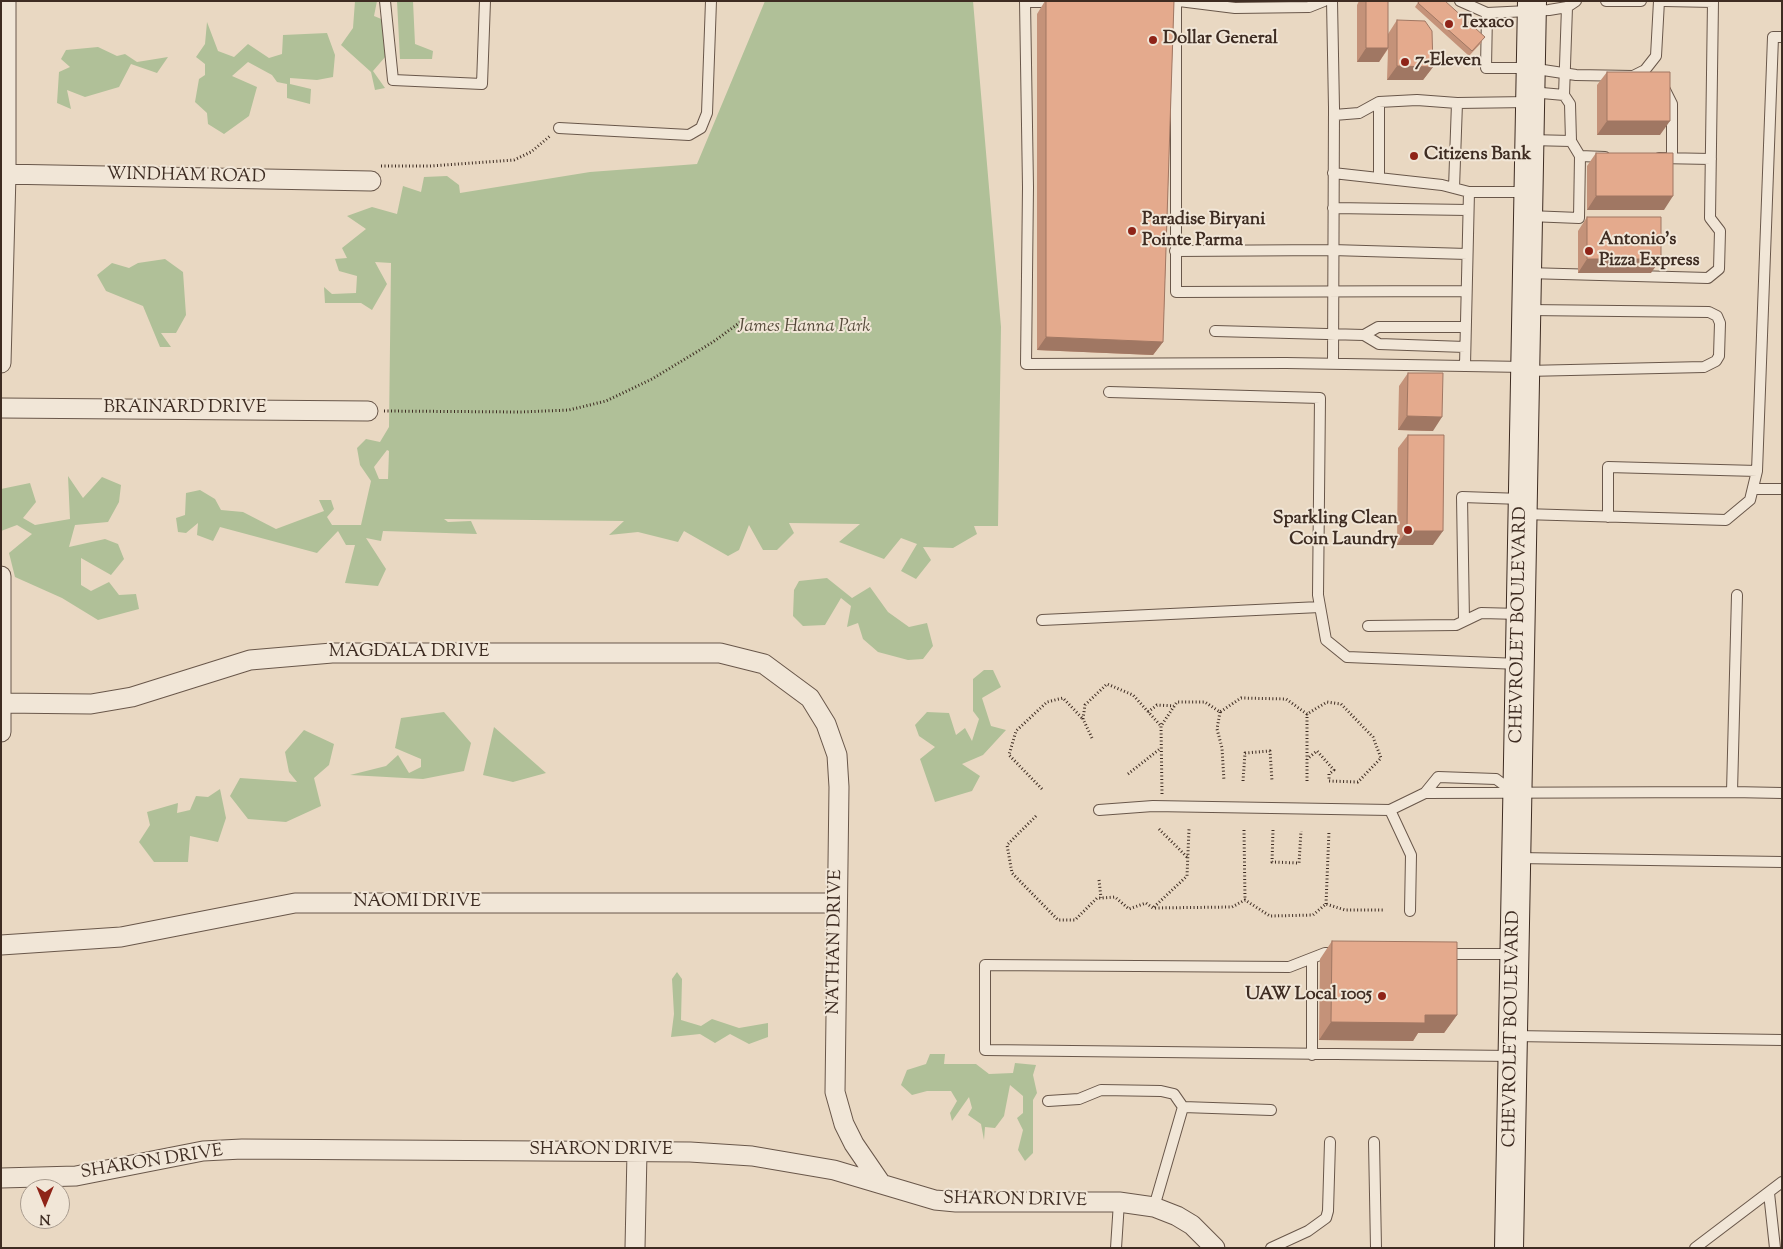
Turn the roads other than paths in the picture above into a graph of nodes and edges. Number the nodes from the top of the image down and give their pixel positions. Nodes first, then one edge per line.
1 (6, 1) edge
2 (384, 1) edge
3 (485, 1) edge
4 (711, 1) edge
5 (1177, 1) edge
6 (1324, 1) edge
7 (1332, 1) edge
8 (1460, 1) edge
9 (1606, 1) edge
10 (1641, 1) edge
11 (1659, 1) edge
12 (1665, 1) edge
13 (1025, 2) edge
14 (1071, 2) edge
15 (1713, 2) edge
16 (1572, 4) edge
17 (1531, 6) edge
18 (1487, 13) junction
19 (1782, 37) edge
20 (1566, 74) junction
21 (1651, 75) junction
22 (1530, 87) junction
23 (1564, 95) junction
24 (1379, 102) junction
25 (1456, 103) junction
26 (1334, 115) junction
27 (559, 128) road end
28 (1529, 140) junction
29 (1572, 141) junction
30 (1580, 156) junction
31 (1617, 157) edge
32 (1644, 158) edge
33 (1672, 158) junction
34 (1711, 159) junction
35 (1333, 173) junction
36 (3, 174) edge
37 (372, 174) road end
38 (1379, 178) junction
39 (1454, 188) junction
40 (1468, 192) junction
41 (1528, 204) junction
42 (1333, 208) junction
43 (1468, 210) junction
44 (1332, 250) junction
45 (1175, 251) junction
46 (1467, 254) junction
47 (1527, 274) junction
48 (1332, 291) junction
49 (1466, 291) junction
50 (1526, 310) junction
51 (1465, 327) junction
52 (1215, 331) dead end
53 (1331, 334) junction
54 (1364, 335) junction
55 (1465, 347) junction
56 (1, 363) edge
57 (1332, 364) junction
58 (1465, 365) junction
59 (1525, 369) junction
60 (1109, 392) dead end
61 (1, 408) edge
62 (368, 411) road end
63 (1757, 471) junction
64 (1753, 489) junction
65 (1782, 489) edge
66 (1522, 507) junction
67 (1608, 517) junction
68 (1, 576) edge
69 (1737, 595) dead end
70 (1320, 607) junction
71 (1521, 614) junction
72 (1042, 620) dead end
73 (1464, 621) junction
74 (1368, 626) dead end
75 (1520, 664) junction
76 (810, 698) joint
77 (2, 703) edge
78 (1, 732) edge
79 (1732, 792) junction
80 (1425, 793) junction
81 (1782, 793) edge
82 (1517, 794) junction
83 (1099, 810) dead end
84 (1390, 810) junction
85 (1516, 858) junction
86 (1782, 862) edge
87 (837, 903) junction
88 (1410, 911) dead end
89 (1, 945) edge
90 (1344, 953) edge
91 (1429, 954) edge
92 (1514, 954) junction
93 (1312, 959) junction
94 (1782, 1040) edge
95 (1513, 1046) junction
96 (1312, 1055) junction
97 (1048, 1101) dead end
98 (1183, 1107) junction
99 (1271, 1110) dead end
100 (1330, 1142) dead end
101 (1374, 1142) dead end
102 (636, 1152) junction
103 (1, 1178) edge
104 (880, 1182) junction
105 (1782, 1182) edge
106 (1769, 1193) junction
107 (1119, 1202) junction
108 (1154, 1207) junction
109 (635, 1248) edge
110 (1116, 1248) edge
111 (1215, 1248) edge
112 (1270, 1248) edge
113 (1376, 1248) edge
114 (1509, 1248) edge
115 (1695, 1248) edge
116 (1775, 1248) edge

1 - 36 street
2 - 3 lane
4 - 27 lane
5 - 6 lane
5 - 45 lane
7 - 26 lane
8 - 18 lane
9 - 10 lane
11 - 21 lane
12 - 15 lane
13 - 14 lane
13 - 57 lane
15 - 34 lane
16 - 17 lane
16 - 20 lane
17 - 18 lane
17 - 22 main road, CHEVROLET BOULEVARD
18 - 22 lane
19 - 63 lane
20 - 21 lane
20 - 22 lane
20 - 23 lane
21 - 33 lane
22 - 23 lane
22 - 25 lane
22 - 28 main road, CHEVROLET BOULEVARD
23 - 29 lane
24 - 25 lane
24 - 26 lane
24 - 38 lane
25 - 39 lane
26 - 35 lane
28 - 29 lane
28 - 41 main road, CHEVROLET BOULEVARD
29 - 30 lane
30 - 31 lane
30 - 41 lane
32 - 33 lane
33 - 34 lane
34 - 47 lane
35 - 38 lane
35 - 42 lane
36 - 37 street, WINDHAM ROAD
36 - 56 street
38 - 39 lane
39 - 40 lane
40 - 41 lane
40 - 43 lane
41 - 47 main road, CHEVROLET BOULEVARD
42 - 43 lane
42 - 44 lane
43 - 46 lane
44 - 45 lane
44 - 46 lane
44 - 48 lane
45 - 48 lane
46 - 49 lane
47 - 50 main road, CHEVROLET BOULEVARD
48 - 49 lane
48 - 53 lane
49 - 51 lane
50 - 59 main road, CHEVROLET BOULEVARD
50 - 59 lane
51 - 54 lane
51 - 55 lane
52 - 53 lane
53 - 54 lane
53 - 57 lane
54 - 55 lane
55 - 58 lane
57 - 58 lane
58 - 59 lane
59 - 66 main road, CHEVROLET BOULEVARD
60 - 70 lane
61 - 62 street, BRAINARD DRIVE
63 - 64 lane
63 - 67 lane
64 - 65 lane
64 - 67 lane
66 - 67 lane
66 - 71 main road, CHEVROLET BOULEVARD
66 - 73 lane
68 - 77 street
69 - 79 lane
70 - 72 lane
70 - 75 lane
71 - 73 lane
71 - 75 main road, CHEVROLET BOULEVARD
73 - 74 lane
75 - 82 main road, CHEVROLET BOULEVARD
76 - 77 street, MAGDALA DRIVE
76 - 87 street, NATHAN DRIVE
77 - 78 street
79 - 81 lane
79 - 82 lane
80 - 82 lane
80 - 82 lane
80 - 84 lane
82 - 85 main road, CHEVROLET BOULEVARD
83 - 84 lane
84 - 88 lane
85 - 86 lane
85 - 92 main road, CHEVROLET BOULEVARD
87 - 89 street, NAOMI DRIVE
87 - 104 street, NATHAN DRIVE
90 - 93 lane
91 - 92 lane
92 - 95 main road, CHEVROLET BOULEVARD
93 - 96 lane
93 - 96 lane
94 - 95 lane
95 - 96 lane
95 - 114 main road, CHEVROLET BOULEVARD
97 - 98 lane
98 - 99 lane
98 - 108 lane
100 - 112 lane
101 - 113 lane
102 - 103 street, SHARON DRIVE
102 - 104 street, SHARON DRIVE
102 - 109 street
104 - 107 street, SHARON DRIVE
105 - 106 lane
106 - 115 lane
106 - 116 lane
107 - 108 street, SHARON DRIVE
107 - 110 lane
108 - 111 street, SHARON DRIVE

